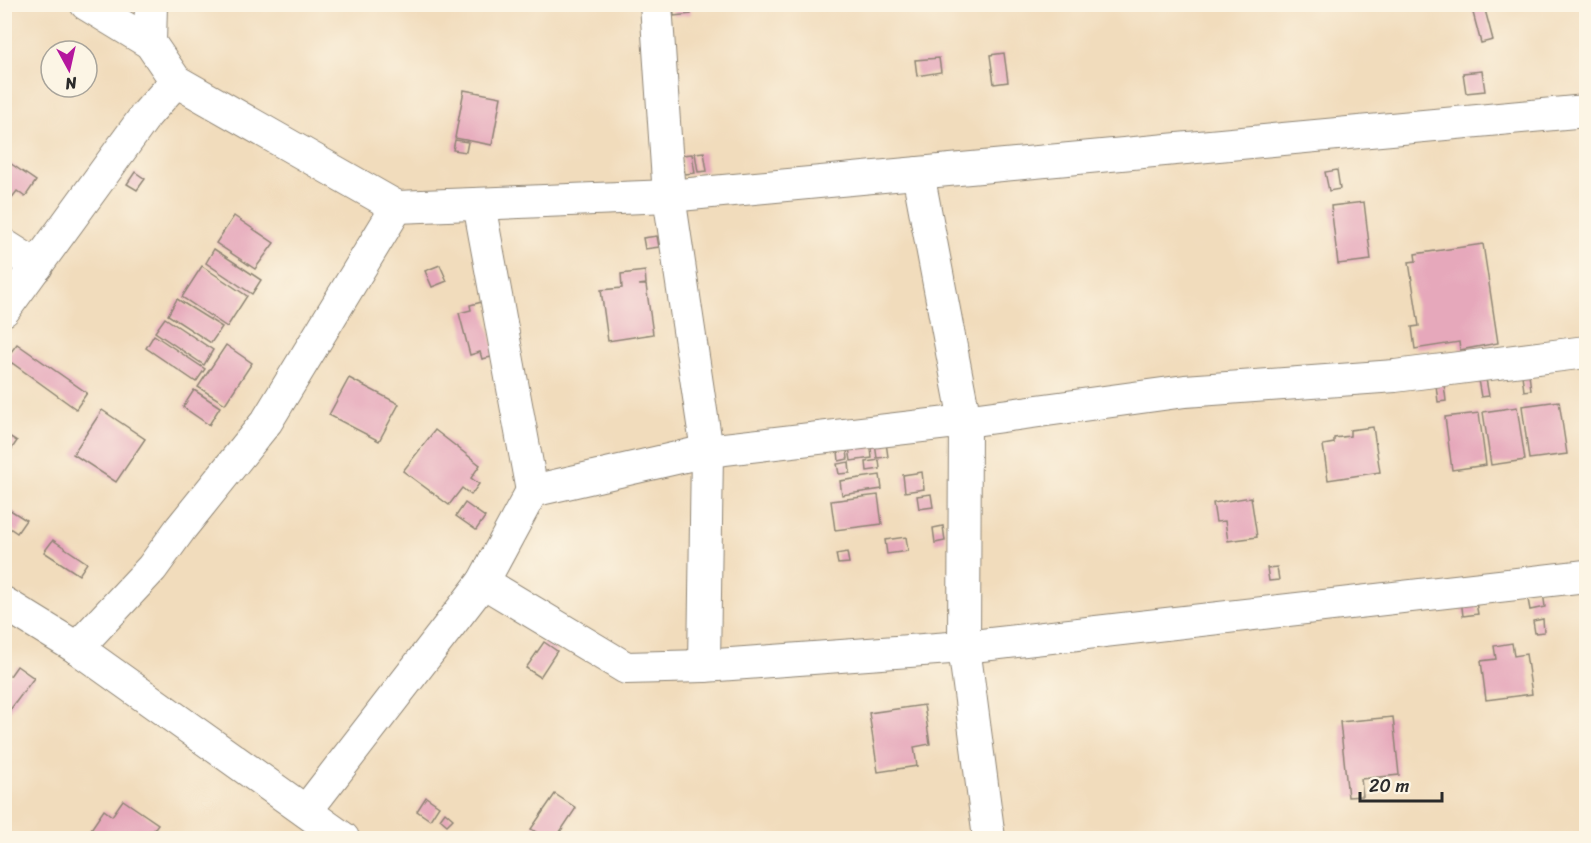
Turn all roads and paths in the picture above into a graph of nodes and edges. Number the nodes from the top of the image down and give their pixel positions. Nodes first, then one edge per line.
1 (87, 4) edge
2 (151, 4) edge
3 (656, 4) edge
4 (150, 43) junction
5 (176, 81) junction
6 (1587, 111) edge
7 (918, 173) junction
8 (669, 196) junction
9 (479, 204) junction
10 (397, 207) junction
11 (4, 245) edge
12 (37, 266) junction
13 (4, 310) edge
14 (1587, 352) edge
15 (965, 421) junction
16 (707, 451) junction
17 (532, 491) junction
18 (1587, 576) edge
19 (483, 582) junction
20 (4, 603) edge
21 (964, 647) junction
22 (77, 648) junction
23 (704, 666) junction
24 (306, 811) junction
25 (343, 838) edge
26 (989, 838) edge

1 - 4 street
2 - 4 street
3 - 8 street
4 - 5 street
5 - 10 street
5 - 12 street
6 - 7 street
7 - 8 street
7 - 15 street
8 - 9 street
8 - 16 street
9 - 10 street
9 - 17 street
10 - 22 street
11 - 12 street
12 - 13 street
14 - 15 street
15 - 16 street
15 - 21 street
16 - 17 street
16 - 23 street
17 - 19 street
18 - 21 street
19 - 23 street
19 - 24 street
20 - 22 street
21 - 23 street
21 - 26 street
22 - 24 street
24 - 25 street

